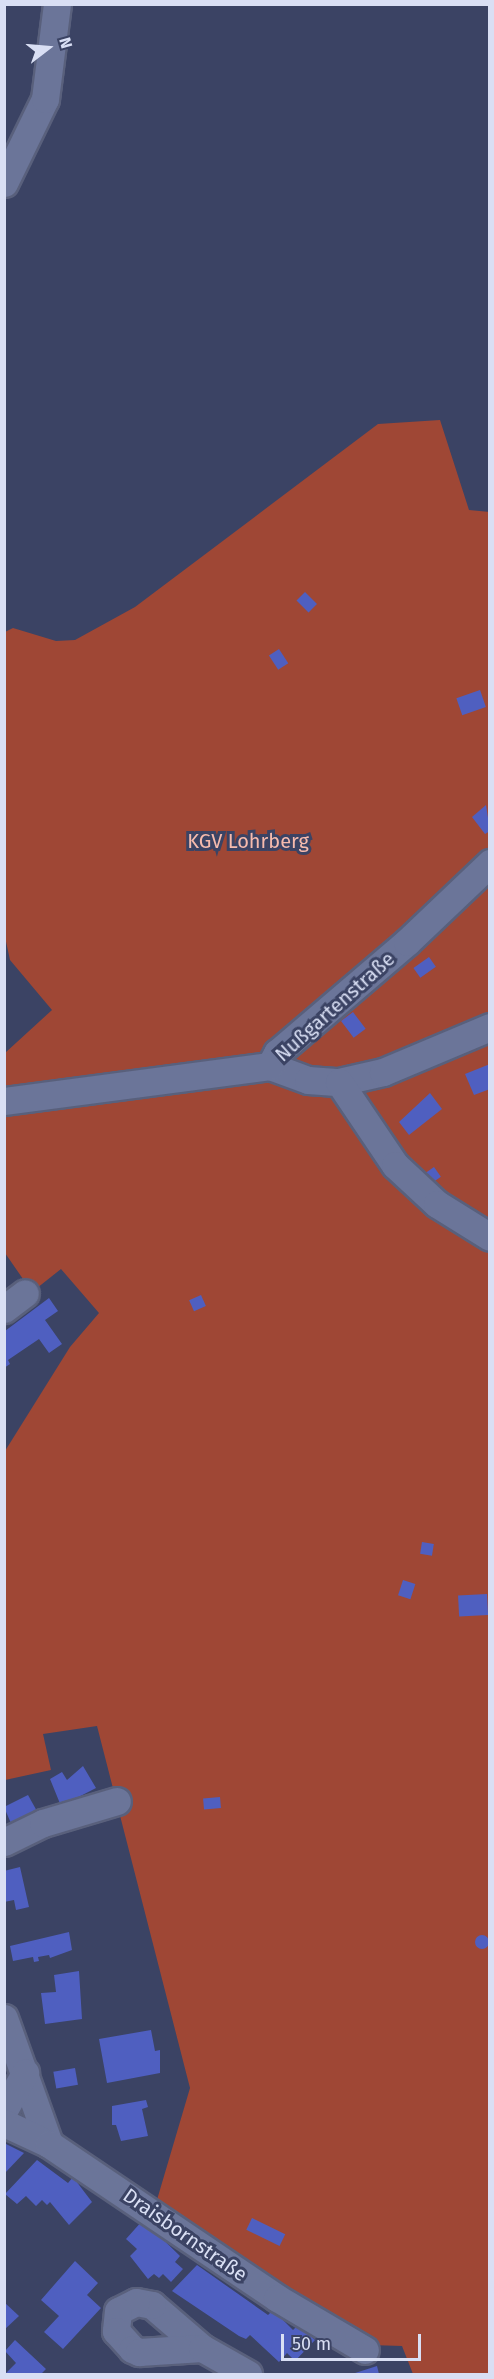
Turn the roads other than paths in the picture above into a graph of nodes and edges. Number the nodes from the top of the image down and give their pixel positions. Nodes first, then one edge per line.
1 (57, 4) edge
2 (4, 183) edge
3 (489, 863) edge
4 (489, 1027) edge
5 (270, 1066) junction
6 (339, 1082) junction
7 (4, 1101) edge
8 (489, 1237) edge
9 (117, 1801) dead end
10 (4, 1842) edge
11 (4, 2018) edge
12 (25, 2073) junction
13 (4, 2110) edge
14 (4, 2122) edge
15 (49, 2144) junction
16 (202, 2348) dead end
17 (365, 2350) dead end
18 (248, 2374) edge

1 - 2 street
3 - 5 street, Nußgartenstraße
4 - 6 street
5 - 6 street
5 - 7 street, Nußgartenstraße
6 - 8 street
9 - 10 street
11 - 12 street
12 - 13 street
12 - 15 street
14 - 15 street, Draisbornstraße
15 - 17 street, Draisbornstraße
16 - 18 street

